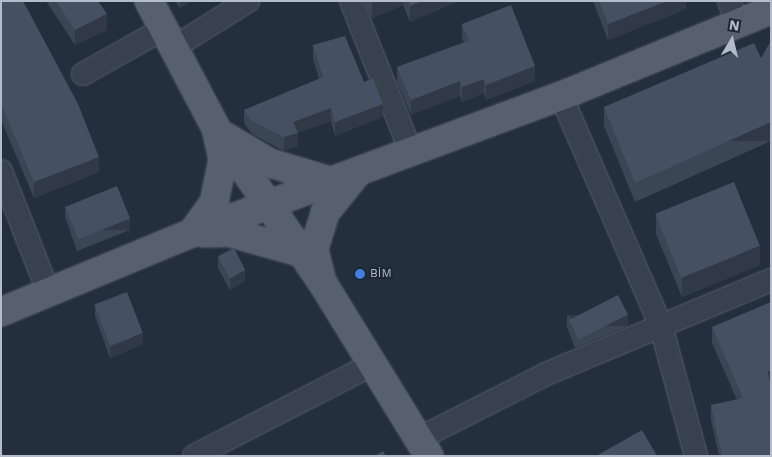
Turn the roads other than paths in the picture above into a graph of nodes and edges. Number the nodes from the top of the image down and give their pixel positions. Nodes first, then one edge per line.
1 (150, 1) edge
2 (248, 1) edge
3 (351, 1) edge
4 (771, 10) edge
5 (734, 14) edge
6 (170, 37) junction
7 (83, 74) dead end
8 (562, 96) junction
9 (217, 130) junction
10 (410, 149) junction
11 (1, 171) edge
12 (358, 172) junction
13 (330, 182) junction
14 (266, 205) junction
15 (192, 233) junction
16 (298, 252) junction
17 (771, 280) edge
18 (322, 282) junction
19 (48, 291) junction
20 (1, 312) edge
21 (661, 326) junction
22 (373, 364) junction
23 (424, 447) edge
24 (194, 456) edge
25 (696, 456) edge

1 - 6 main road
2 - 6 street
3 - 10 street
4 - 5 main road
5 - 8 main road
6 - 7 street
6 - 9 main road
8 - 10 main road
8 - 21 street
9 - 13 main road
9 - 14 main road
9 - 15 main road
10 - 12 main road
11 - 19 street
12 - 13 main road
12 - 18 main road
13 - 14 main road
14 - 15 main road
14 - 16 main road
15 - 16 main road
15 - 19 main road
16 - 18 main road
17 - 21 street
18 - 22 main road
19 - 20 main road
21 - 23 street
21 - 25 street
22 - 23 main road
22 - 24 street

